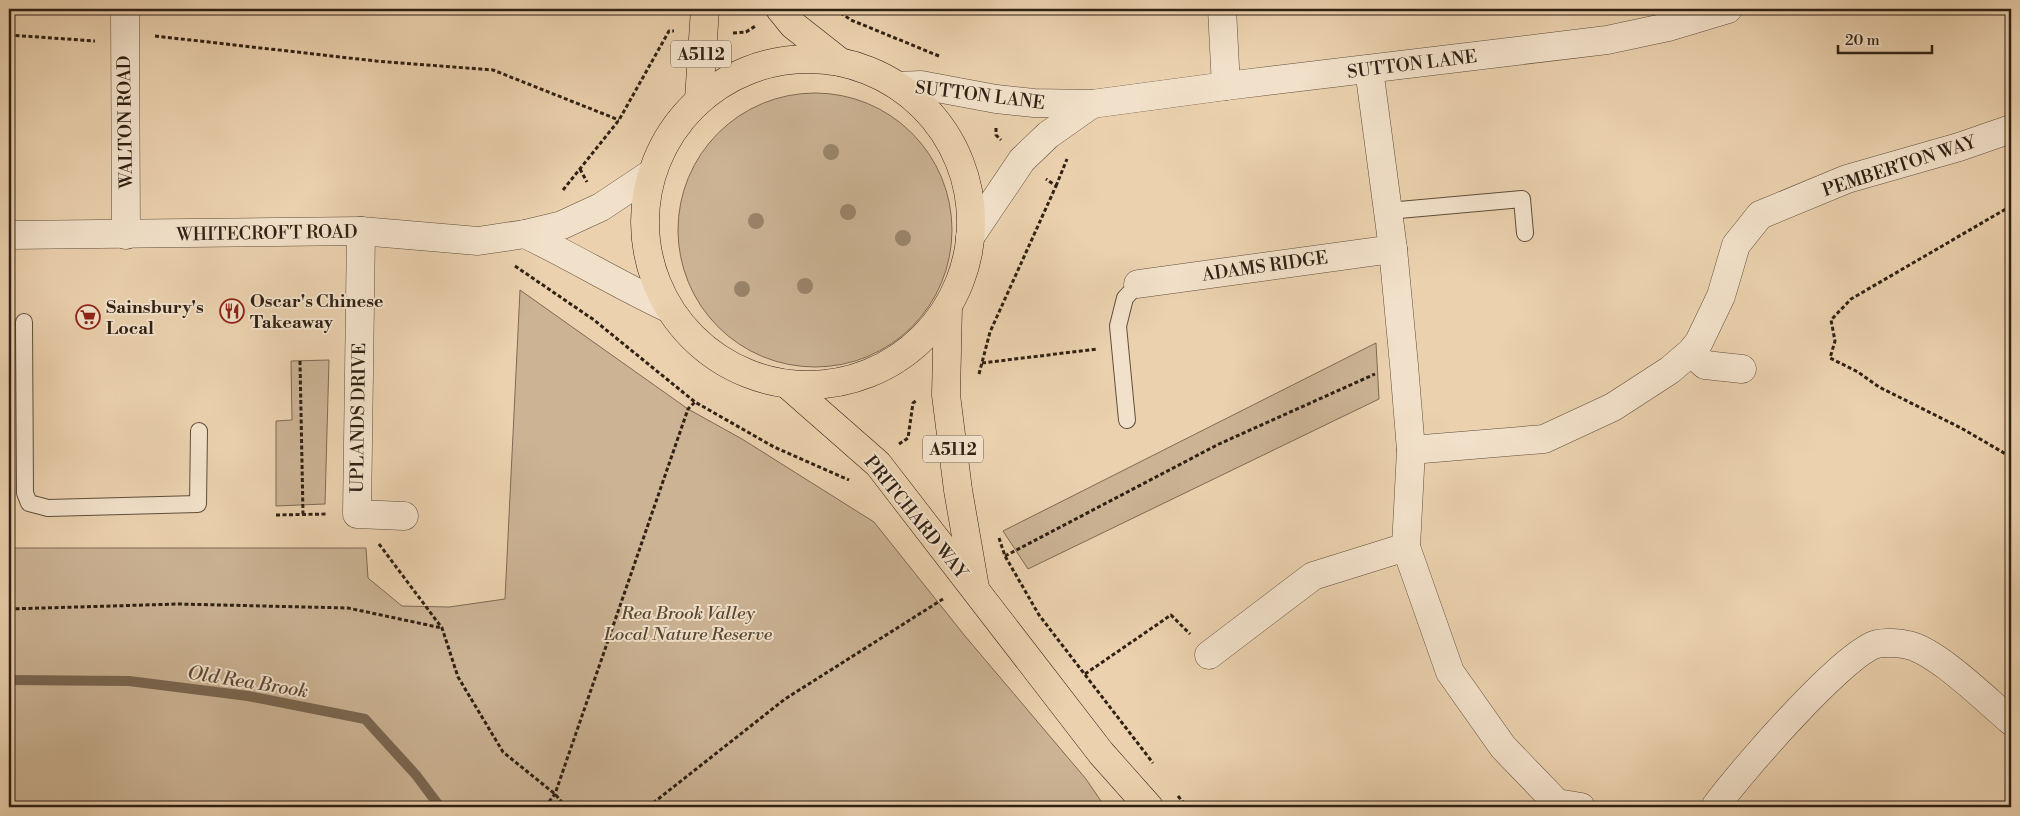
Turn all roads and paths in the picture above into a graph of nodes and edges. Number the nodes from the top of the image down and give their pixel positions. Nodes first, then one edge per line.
1 (125, 9) edge
2 (705, 9) edge
3 (835, 9) edge
4 (1222, 9) edge
5 (1718, 10) edge
6 (771, 16) edge
7 (729, 34) dead end
8 (9, 35) edge
9 (124, 44) junction
10 (942, 57) dead end
11 (840, 62) junction
12 (1369, 69) junction
13 (898, 86) junction
14 (1226, 86) junction
15 (698, 99) junction
16 (1092, 104) junction
17 (619, 120) dead end
18 (996, 126) dead end
19 (2011, 129) edge
20 (1003, 141) dead end
21 (580, 169) dead end
22 (652, 173) junction
23 (1043, 176) dead end
24 (586, 180) dead end
25 (2011, 206) edge
26 (1388, 211) junction
27 (361, 232) junction
28 (1525, 233) dead end
29 (9, 234) edge
30 (525, 234) junction
31 (126, 235) junction
32 (970, 237) junction
33 (1393, 249) junction
34 (1138, 284) joint
35 (948, 306) junction
36 (668, 308) junction
37 (24, 322) dead end
38 (1120, 346) junction
39 (1691, 352) junction
40 (300, 361) dead end
41 (982, 363) junction
42 (1404, 365) junction
43 (1742, 368) dead end
44 (977, 380) dead end
45 (788, 385) junction
46 (919, 398) dead end
47 (696, 402) dead end
48 (1127, 420) dead end
49 (199, 432) dead end
50 (899, 444) dead end
51 (1411, 450) junction
52 (2011, 457) edge
53 (17, 494) edge
54 (303, 514) junction
55 (357, 514) junction
56 (276, 515) dead end
57 (404, 516) dead end
58 (995, 529) dead end
59 (1406, 547) junction
60 (1005, 556) junction
61 (975, 591) junction
62 (944, 598) dead end
63 (9, 610) edge
64 (442, 628) junction
65 (1209, 655) joint
66 (1085, 674) junction
67 (2011, 721) edge
68 (1157, 768) dead end
69 (1175, 792) dead end
70 (556, 794) junction
71 (1564, 806) edge
72 (545, 807) edge
73 (566, 807) edge
74 (648, 807) edge
75 (1149, 807) edge
76 (1187, 807) edge
77 (1716, 807) edge

1 - 9 street, WALTON ROAD
2 - 15 main road, A5112
3 - 10 path
4 - 14 street
5 - 12 street, SUTTON LANE
6 - 7 path
6 - 11 main road
8 - 9 path
9 - 17 path
9 - 31 street, WALTON ROAD
11 - 13 main road
11 - 15 main road
12 - 14 street, SUTTON LANE
12 - 26 street
13 - 16 street, SUTTON LANE
13 - 32 main road
14 - 16 street, SUTTON LANE
15 - 22 main road
16 - 32 street, SUTTON LANE
18 - 20 path
19 - 39 street, PEMBERTON WAY
21 - 24 path
22 - 30 street, WHITECROFT ROAD
22 - 36 main road
23 - 41 path
25 - 52 path
26 - 28 lane
26 - 33 street
27 - 30 street, WHITECROFT ROAD
27 - 31 street, WHITECROFT ROAD
27 - 55 street, UPLANDS DRIVE
29 - 31 street, WHITECROFT ROAD
30 - 36 street
32 - 35 main road
33 - 34 street, ADAMS RIDGE
33 - 42 street
34 - 38 lane
35 - 45 main road
35 - 61 main road, PRITCHARD WAY / A5112
36 - 45 main road
37 - 53 lane
38 - 41 path
38 - 48 lane
39 - 43 street
39 - 51 street
40 - 54 path
41 - 44 path
42 - 51 street
42 - 60 path
45 - 61 main road, PRITCHARD WAY / A5112
46 - 50 path
47 - 70 path
49 - 53 lane
51 - 59 street
54 - 55 path
54 - 56 path
55 - 57 street
55 - 64 path
58 - 60 path
59 - 65 street
59 - 71 street
60 - 66 path
61 - 75 main road, PRITCHARD WAY / A5112
62 - 74 path
63 - 64 path
64 - 70 path
65 - 66 path
66 - 68 path
67 - 77 street
69 - 76 path
70 - 72 path
70 - 73 path

